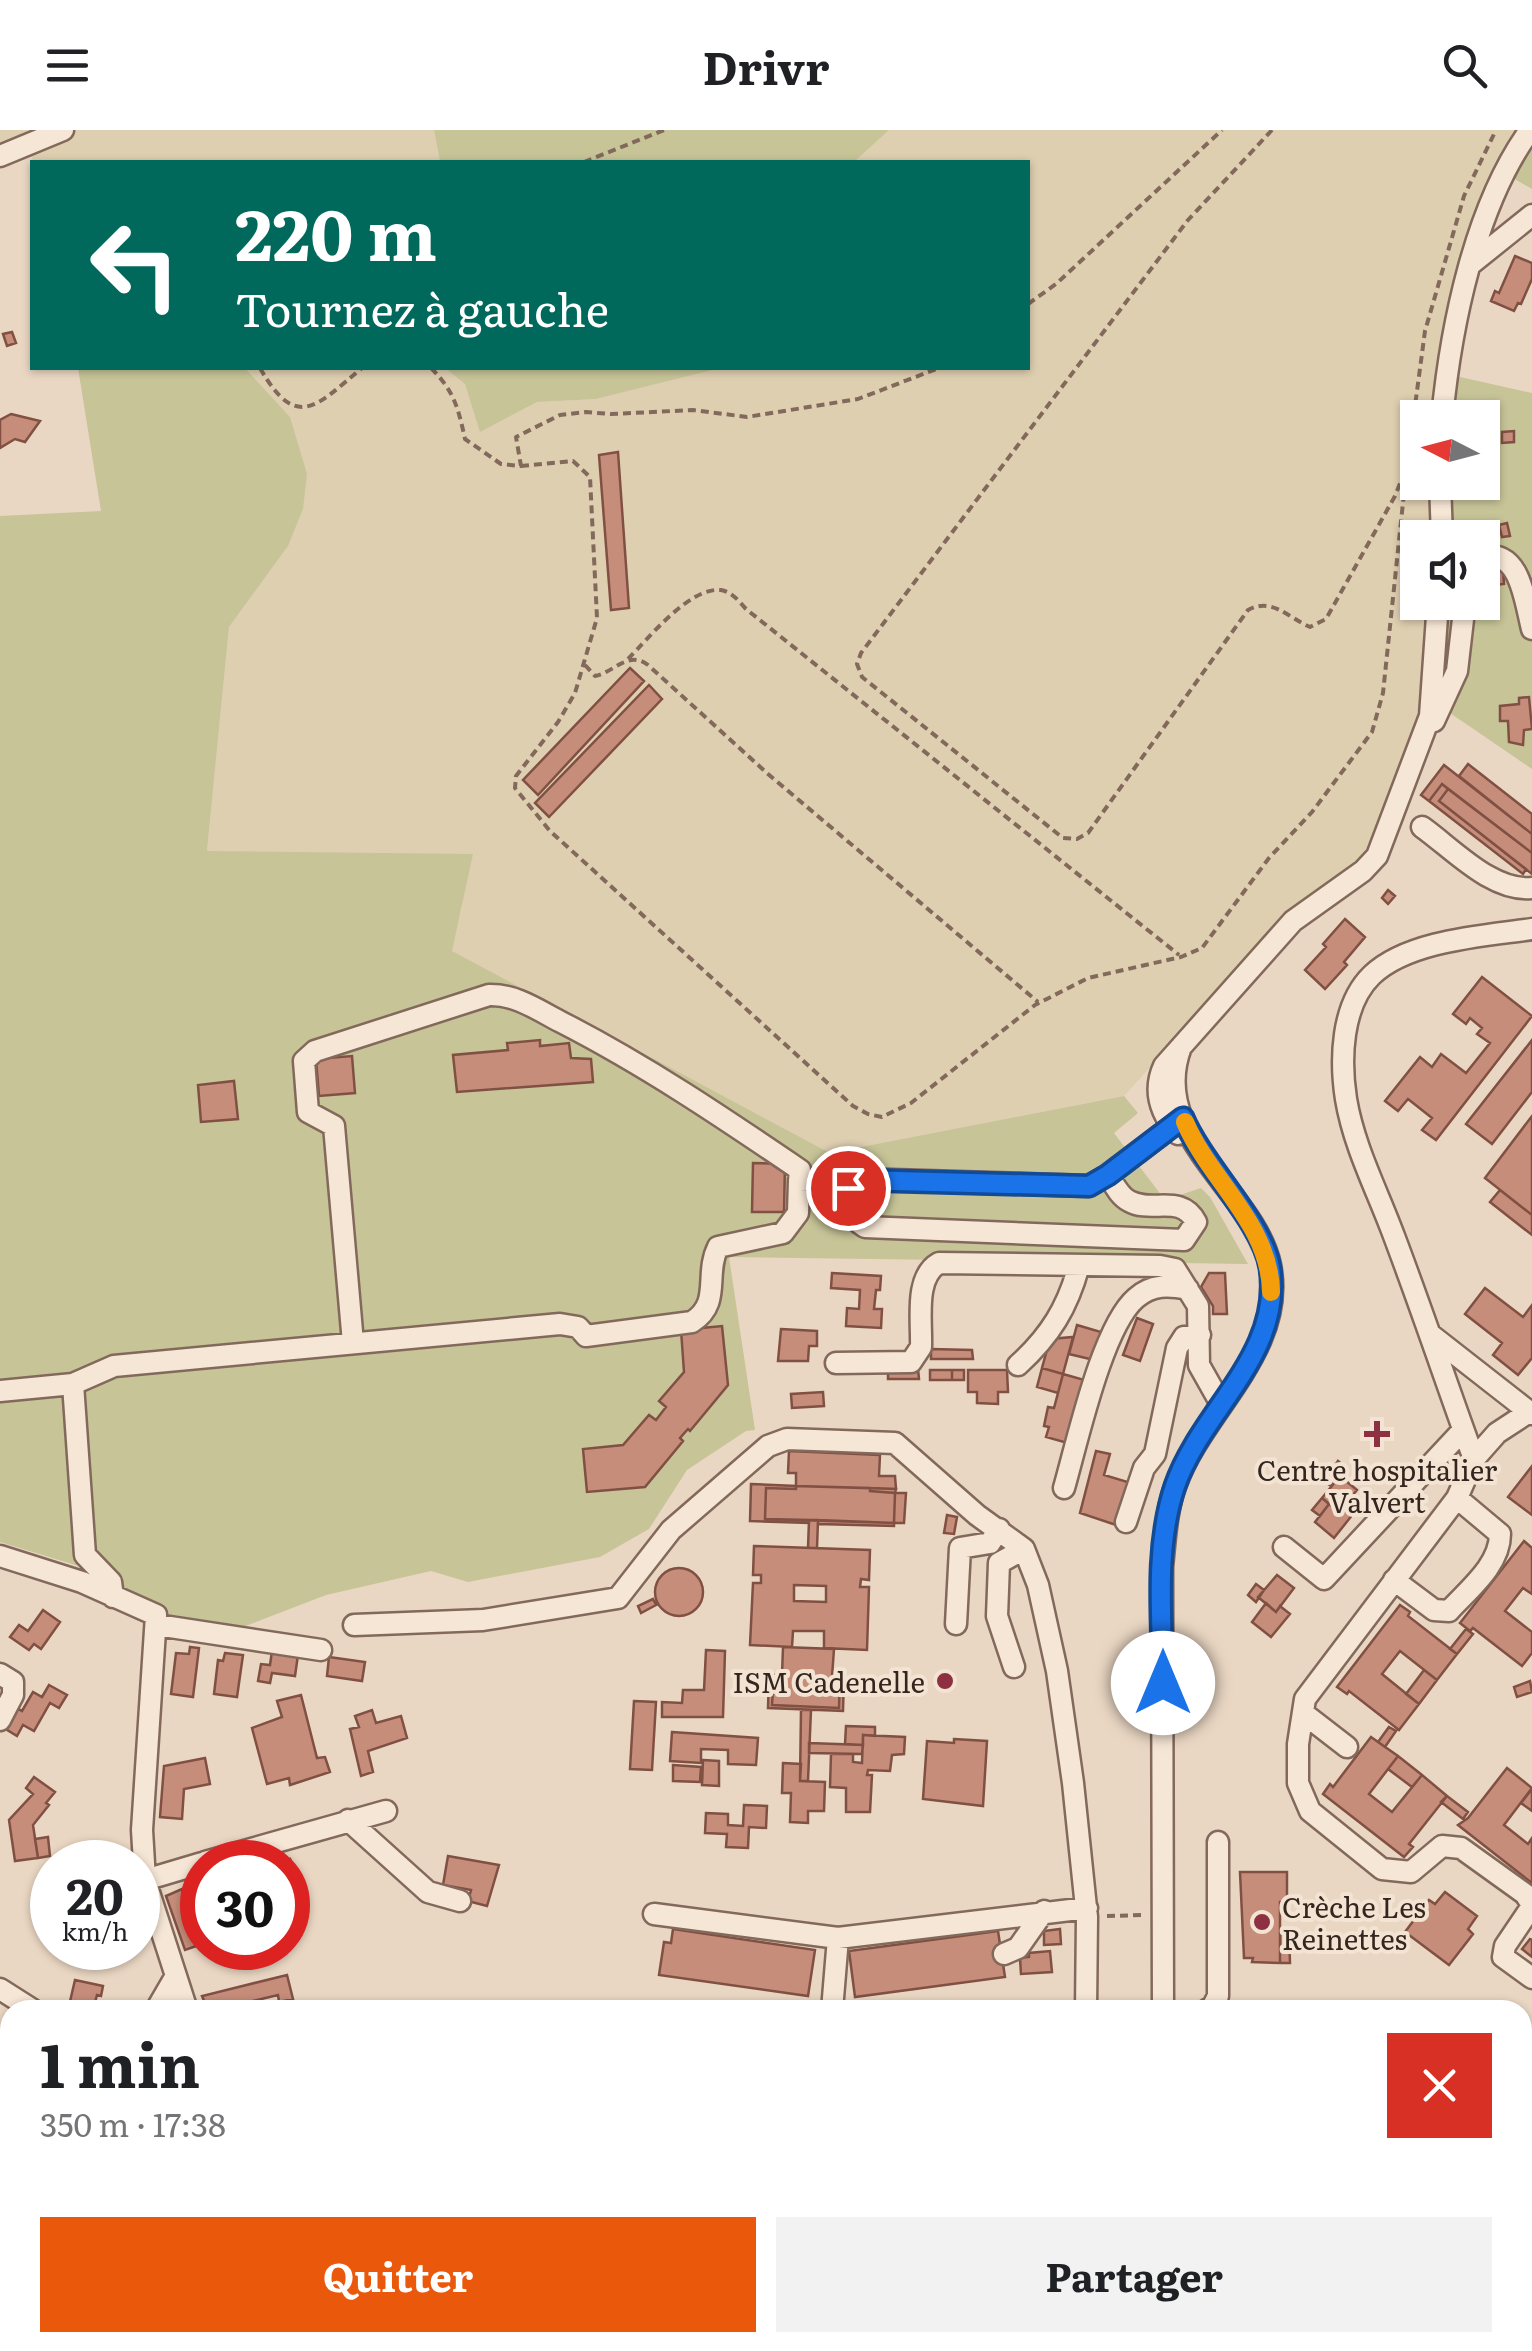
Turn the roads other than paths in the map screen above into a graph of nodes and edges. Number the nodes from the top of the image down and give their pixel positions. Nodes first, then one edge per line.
1 (63, 130) edge
2 (1530, 130) edge
3 (0, 156) edge
4 (1532, 215) edge
5 (1470, 264) junction
6 (1444, 400) edge
7 (1500, 557) edge
8 (1437, 620) edge
9 (1463, 620) edge
10 (1532, 628) edge
11 (1425, 729) junction
12 (1422, 826) dead end
13 (1532, 888) edge
14 (1532, 930) edge
15 (1177, 1122) junction
16 (1108, 1175) junction
17 (859, 1180) junction
18 (799, 1181) junction
19 (1079, 1265) junction
20 (1188, 1289) junction
21 (1200, 1335) junction
22 (1430, 1335) junction
23 (353, 1342) junction
24 (836, 1363) dead end
25 (1018, 1364) dead end
26 (72, 1384) junction
27 (0, 1390) edge
28 (1221, 1404) junction
29 (1531, 1413) edge
30 (1464, 1430) junction
31 (1474, 1459) junction
32 (1064, 1488) dead end
33 (1456, 1498) junction
34 (1126, 1522) dead end
35 (999, 1529) junction
36 (1284, 1547) dead end
37 (1024, 1549) junction
38 (0, 1556) edge
39 (1394, 1580) junction
40 (113, 1596) junction
41 (956, 1624) dead end
42 (157, 1625) junction
43 (354, 1625) dead end
44 (321, 1650) dead end
45 (1014, 1667) dead end
46 (0, 1674) edge
47 (1302, 1713) junction
48 (0, 1720) edge
49 (1347, 1747) dead end
50 (386, 1811) dead end
51 (348, 1820) junction
52 (143, 1840) edge
53 (281, 1840) edge
54 (1218, 1842) dead end
55 (460, 1901) dead end
56 (1532, 1905) edge
57 (1044, 1911) junction
58 (1087, 1912) junction
59 (654, 1914) dead end
60 (160, 1931) edge
61 (838, 1938) junction
62 (1004, 1954) dead end
63 (174, 1978) junction
64 (1532, 1978) edge
65 (162, 2000) edge
66 (183, 2000) edge
67 (833, 2000) edge
68 (1086, 2000) edge
69 (1162, 2000) edge
70 (1216, 2000) edge

1 - 3 street
2 - 5 street
4 - 5 street
5 - 6 street
7 - 10 street
8 - 11 street
9 - 11 street
11 - 15 street
12 - 13 street
14 - 22 street
15 - 16 street
15 - 28 street
16 - 17 street
16 - 17 street
17 - 18 street
18 - 23 street
18 - 23 street
19 - 20 street
19 - 24 street
19 - 25 street
20 - 21 street
20 - 32 street
21 - 28 street
21 - 34 street
22 - 29 street
22 - 30 street
23 - 26 street
26 - 27 street
26 - 40 street
28 - 69 street
29 - 31 street
30 - 31 street
30 - 36 street
31 - 33 street
33 - 39 street
33 - 39 street
35 - 37 street
35 - 41 street
35 - 43 street
37 - 45 street
37 - 58 street
38 - 40 street
39 - 47 street
40 - 42 street
42 - 44 street
42 - 52 street
46 - 48 street
47 - 49 street
47 - 56 street
50 - 51 street
51 - 53 street
51 - 55 street
54 - 70 street
56 - 64 street
57 - 58 street
57 - 61 street
57 - 62 street
58 - 68 street
59 - 61 street
60 - 63 street
61 - 67 street
63 - 65 street
63 - 66 street

